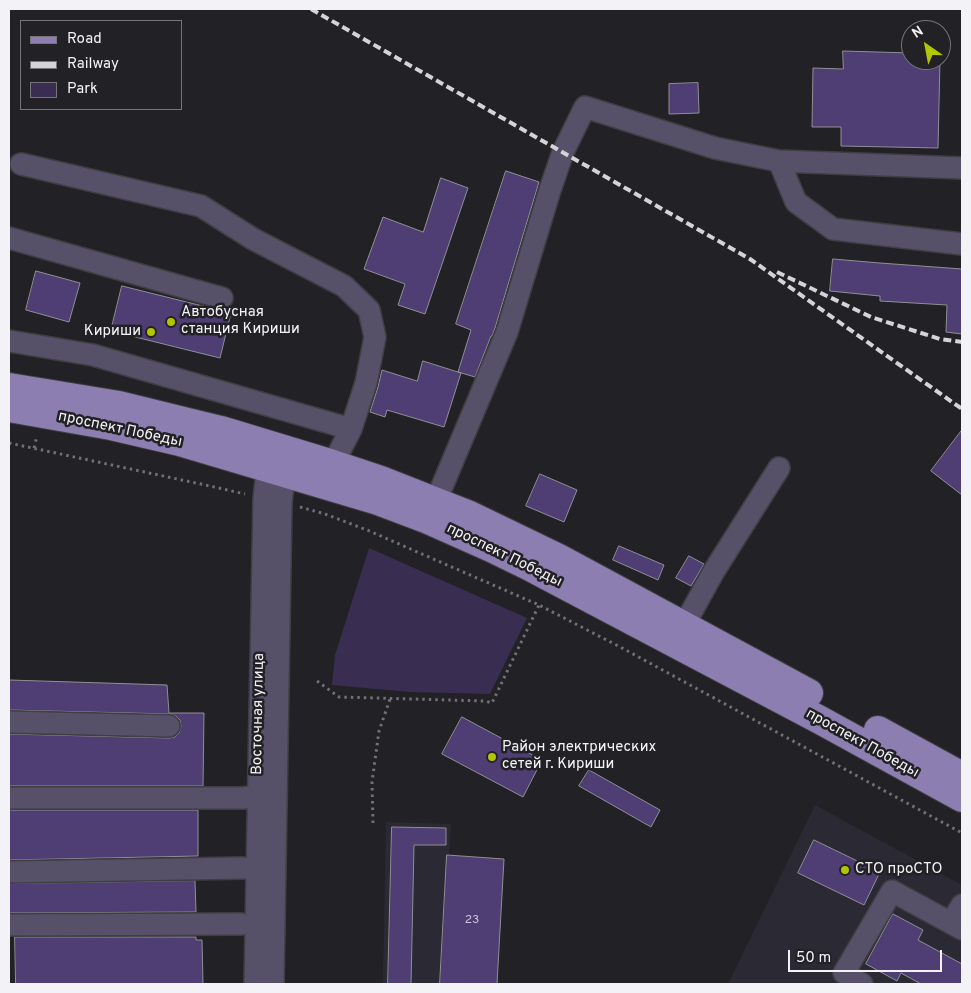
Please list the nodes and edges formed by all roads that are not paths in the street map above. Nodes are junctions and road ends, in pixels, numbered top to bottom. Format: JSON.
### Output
{"nodes":[{"id":1,"x":779,"y":161,"type":"junction"},
{"id":2,"x":21,"y":164,"type":"dead end"},
{"id":3,"x":962,"y":168,"type":"edge"},
{"id":4,"x":9,"y":238,"type":"edge"},
{"id":5,"x":962,"y":244,"type":"edge"},
{"id":6,"x":222,"y":298,"type":"dead end"},
{"id":7,"x":9,"y":341,"type":"edge"},
{"id":8,"x":9,"y":387,"type":"edge"},
{"id":9,"x":9,"y":408,"type":"edge"},
{"id":10,"x":351,"y":428,"type":"junction"},
{"id":11,"x":274,"y":454,"type":"junction"},
{"id":12,"x":333,"y":464,"type":"junction"},
{"id":13,"x":780,"y":468,"type":"dead end"},
{"id":14,"x":272,"y":501,"type":"junction"},
{"id":15,"x":432,"y":511,"type":"junction"},
{"id":16,"x":679,"y":634,"type":"junction"},
{"id":17,"x":9,"y":722,"type":"edge"},
{"id":18,"x":169,"y":726,"type":"dead end"},
{"id":19,"x":962,"y":776,"type":"edge"},
{"id":20,"x":258,"y":796,"type":"junction"},
{"id":21,"x":9,"y":798,"type":"edge"},
{"id":22,"x":962,"y":798,"type":"edge"},
{"id":23,"x":243,"y":868,"type":"dead end"},
{"id":24,"x":9,"y":872,"type":"edge"},
{"id":25,"x":959,"y":919,"type":"edge"},
{"id":26,"x":241,"y":924,"type":"dead end"},
{"id":27,"x":9,"y":925,"type":"edge"},
{"id":28,"x":255,"y":984,"type":"edge"},
{"id":29,"x":273,"y":984,"type":"edge"},
{"id":30,"x":862,"y":984,"type":"edge"}],
"edges":[{"from":1,"to":3,"type":"street"},
{"from":1,"to":5,"type":"street"},
{"from":1,"to":15,"type":"street"},
{"from":2,"to":10,"type":"street"},
{"from":4,"to":6,"type":"street"},
{"from":7,"to":10,"type":"street"},
{"from":8,"to":11,"type":"main road","name":"проспект Победы"},
{"from":9,"to":11,"type":"main road","name":"проспект Победы"},
{"from":10,"to":12,"type":"street"},
{"from":11,"to":12,"type":"main road","name":"проспект Победы"},
{"from":11,"to":14,"type":"street","name":"Восточная улица"},
{"from":11,"to":15,"type":"main road","name":"проспект Победы"},
{"from":12,"to":15,"type":"main road","name":"проспект Победы"},
{"from":13,"to":16,"type":"street"},
{"from":14,"to":20,"type":"street","name":"Восточная улица"},
{"from":14,"to":29,"type":"street","name":"Восточная улица"},
{"from":15,"to":16,"type":"main road","name":"проспект Победы"},
{"from":16,"to":19,"type":"main road","name":"проспект Победы"},
{"from":16,"to":22,"type":"main road","name":"проспект Победы"},
{"from":17,"to":18,"type":"street"},
{"from":20,"to":21,"type":"street"},
{"from":20,"to":28,"type":"street","name":"Восточная улица"},
{"from":23,"to":24,"type":"street"},
{"from":25,"to":30,"type":"street"},
{"from":26,"to":27,"type":"street"}]}
